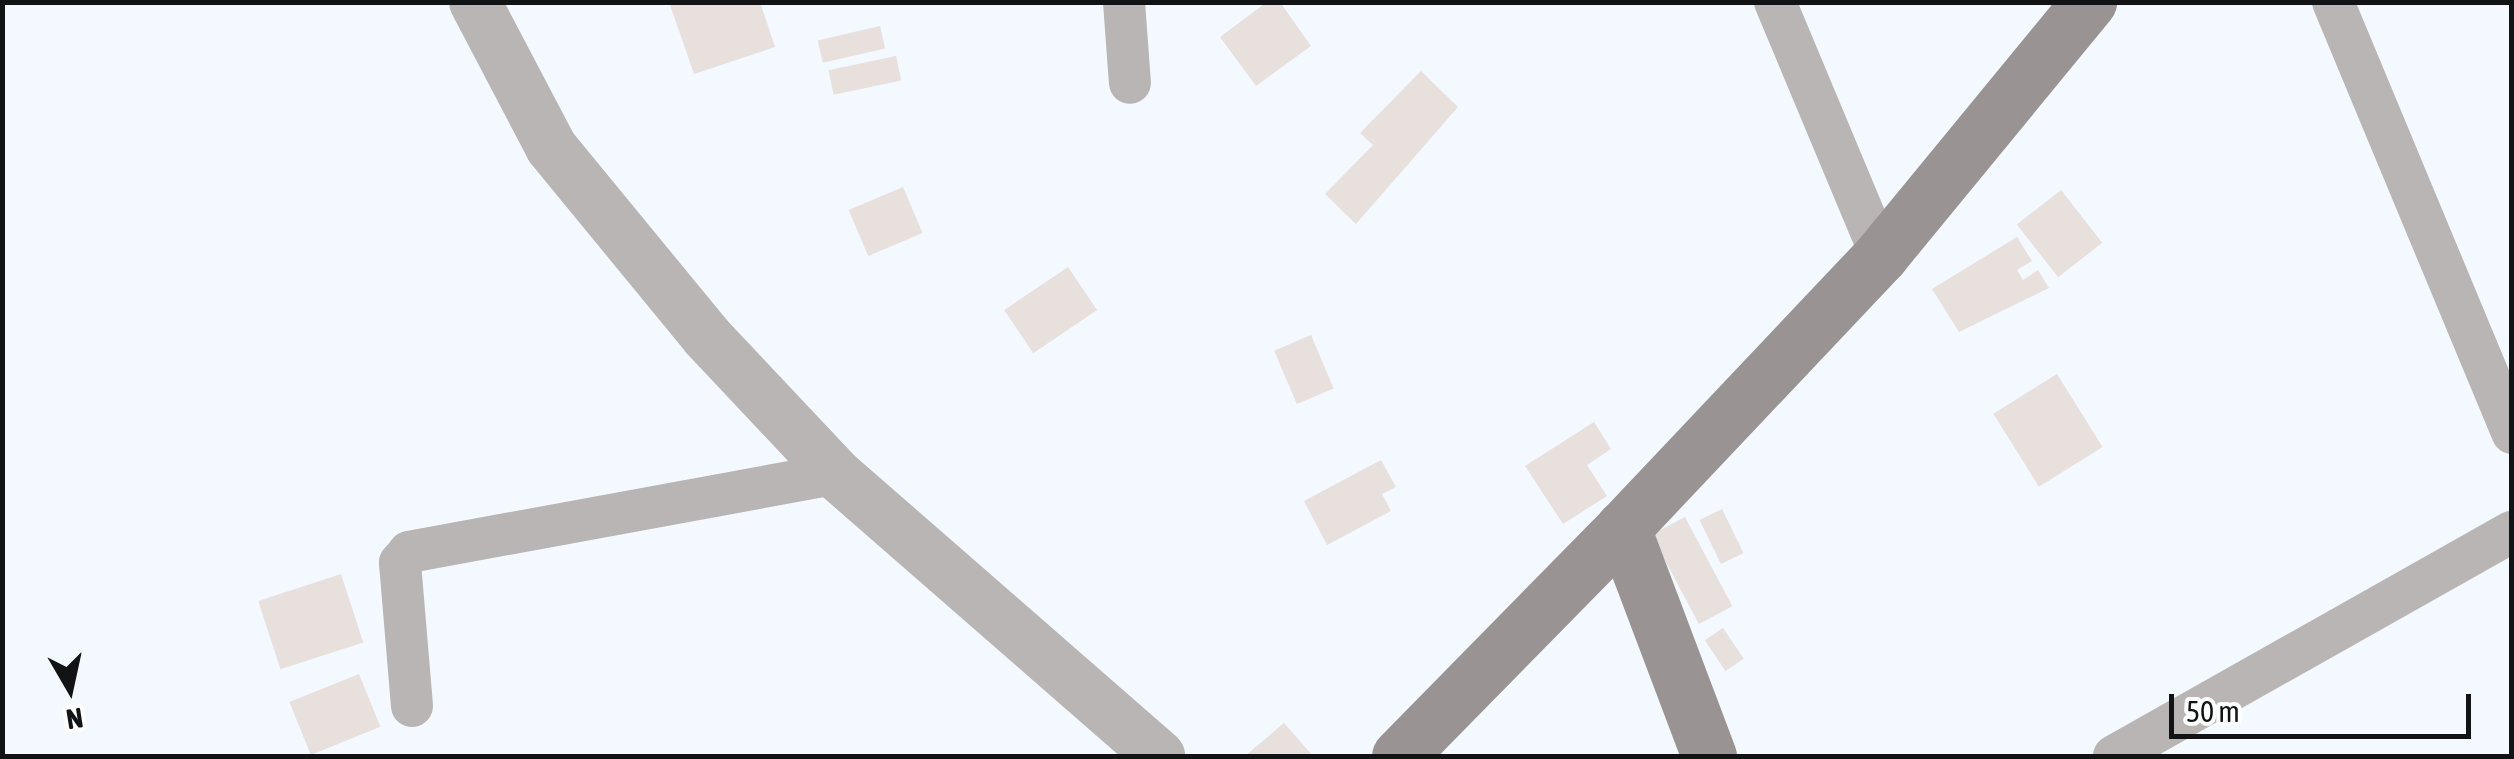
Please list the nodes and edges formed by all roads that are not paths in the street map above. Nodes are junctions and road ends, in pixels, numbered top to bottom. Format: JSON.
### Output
{"nodes":[{"id":1,"x":475,"y":2,"type":"edge"},
{"id":2,"x":1124,"y":2,"type":"edge"},
{"id":3,"x":1775,"y":2,"type":"edge"},
{"id":4,"x":2089,"y":2,"type":"edge"},
{"id":5,"x":2333,"y":2,"type":"edge"},
{"id":6,"x":1130,"y":83,"type":"dead end"},
{"id":7,"x":1880,"y":254,"type":"junction"},
{"id":8,"x":2512,"y":433,"type":"edge"},
{"id":9,"x":836,"y":474,"type":"junction"},
{"id":10,"x":1623,"y":528,"type":"junction"},
{"id":11,"x":2512,"y":532,"type":"edge"},
{"id":12,"x":412,"y":706,"type":"dead end"},
{"id":13,"x":1159,"y":756,"type":"edge"},
{"id":14,"x":1400,"y":756,"type":"edge"},
{"id":15,"x":1709,"y":756,"type":"edge"},
{"id":16,"x":2114,"y":756,"type":"edge"}],
"edges":[{"from":1,"to":9,"type":"street"},
{"from":2,"to":6,"type":"street"},
{"from":3,"to":7,"type":"street"},
{"from":4,"to":7,"type":"main road"},
{"from":5,"to":8,"type":"street"},
{"from":7,"to":10,"type":"main road"},
{"from":9,"to":12,"type":"street"},
{"from":9,"to":13,"type":"street"},
{"from":10,"to":14,"type":"main road"},
{"from":10,"to":15,"type":"main road"},
{"from":11,"to":16,"type":"street"}]}
